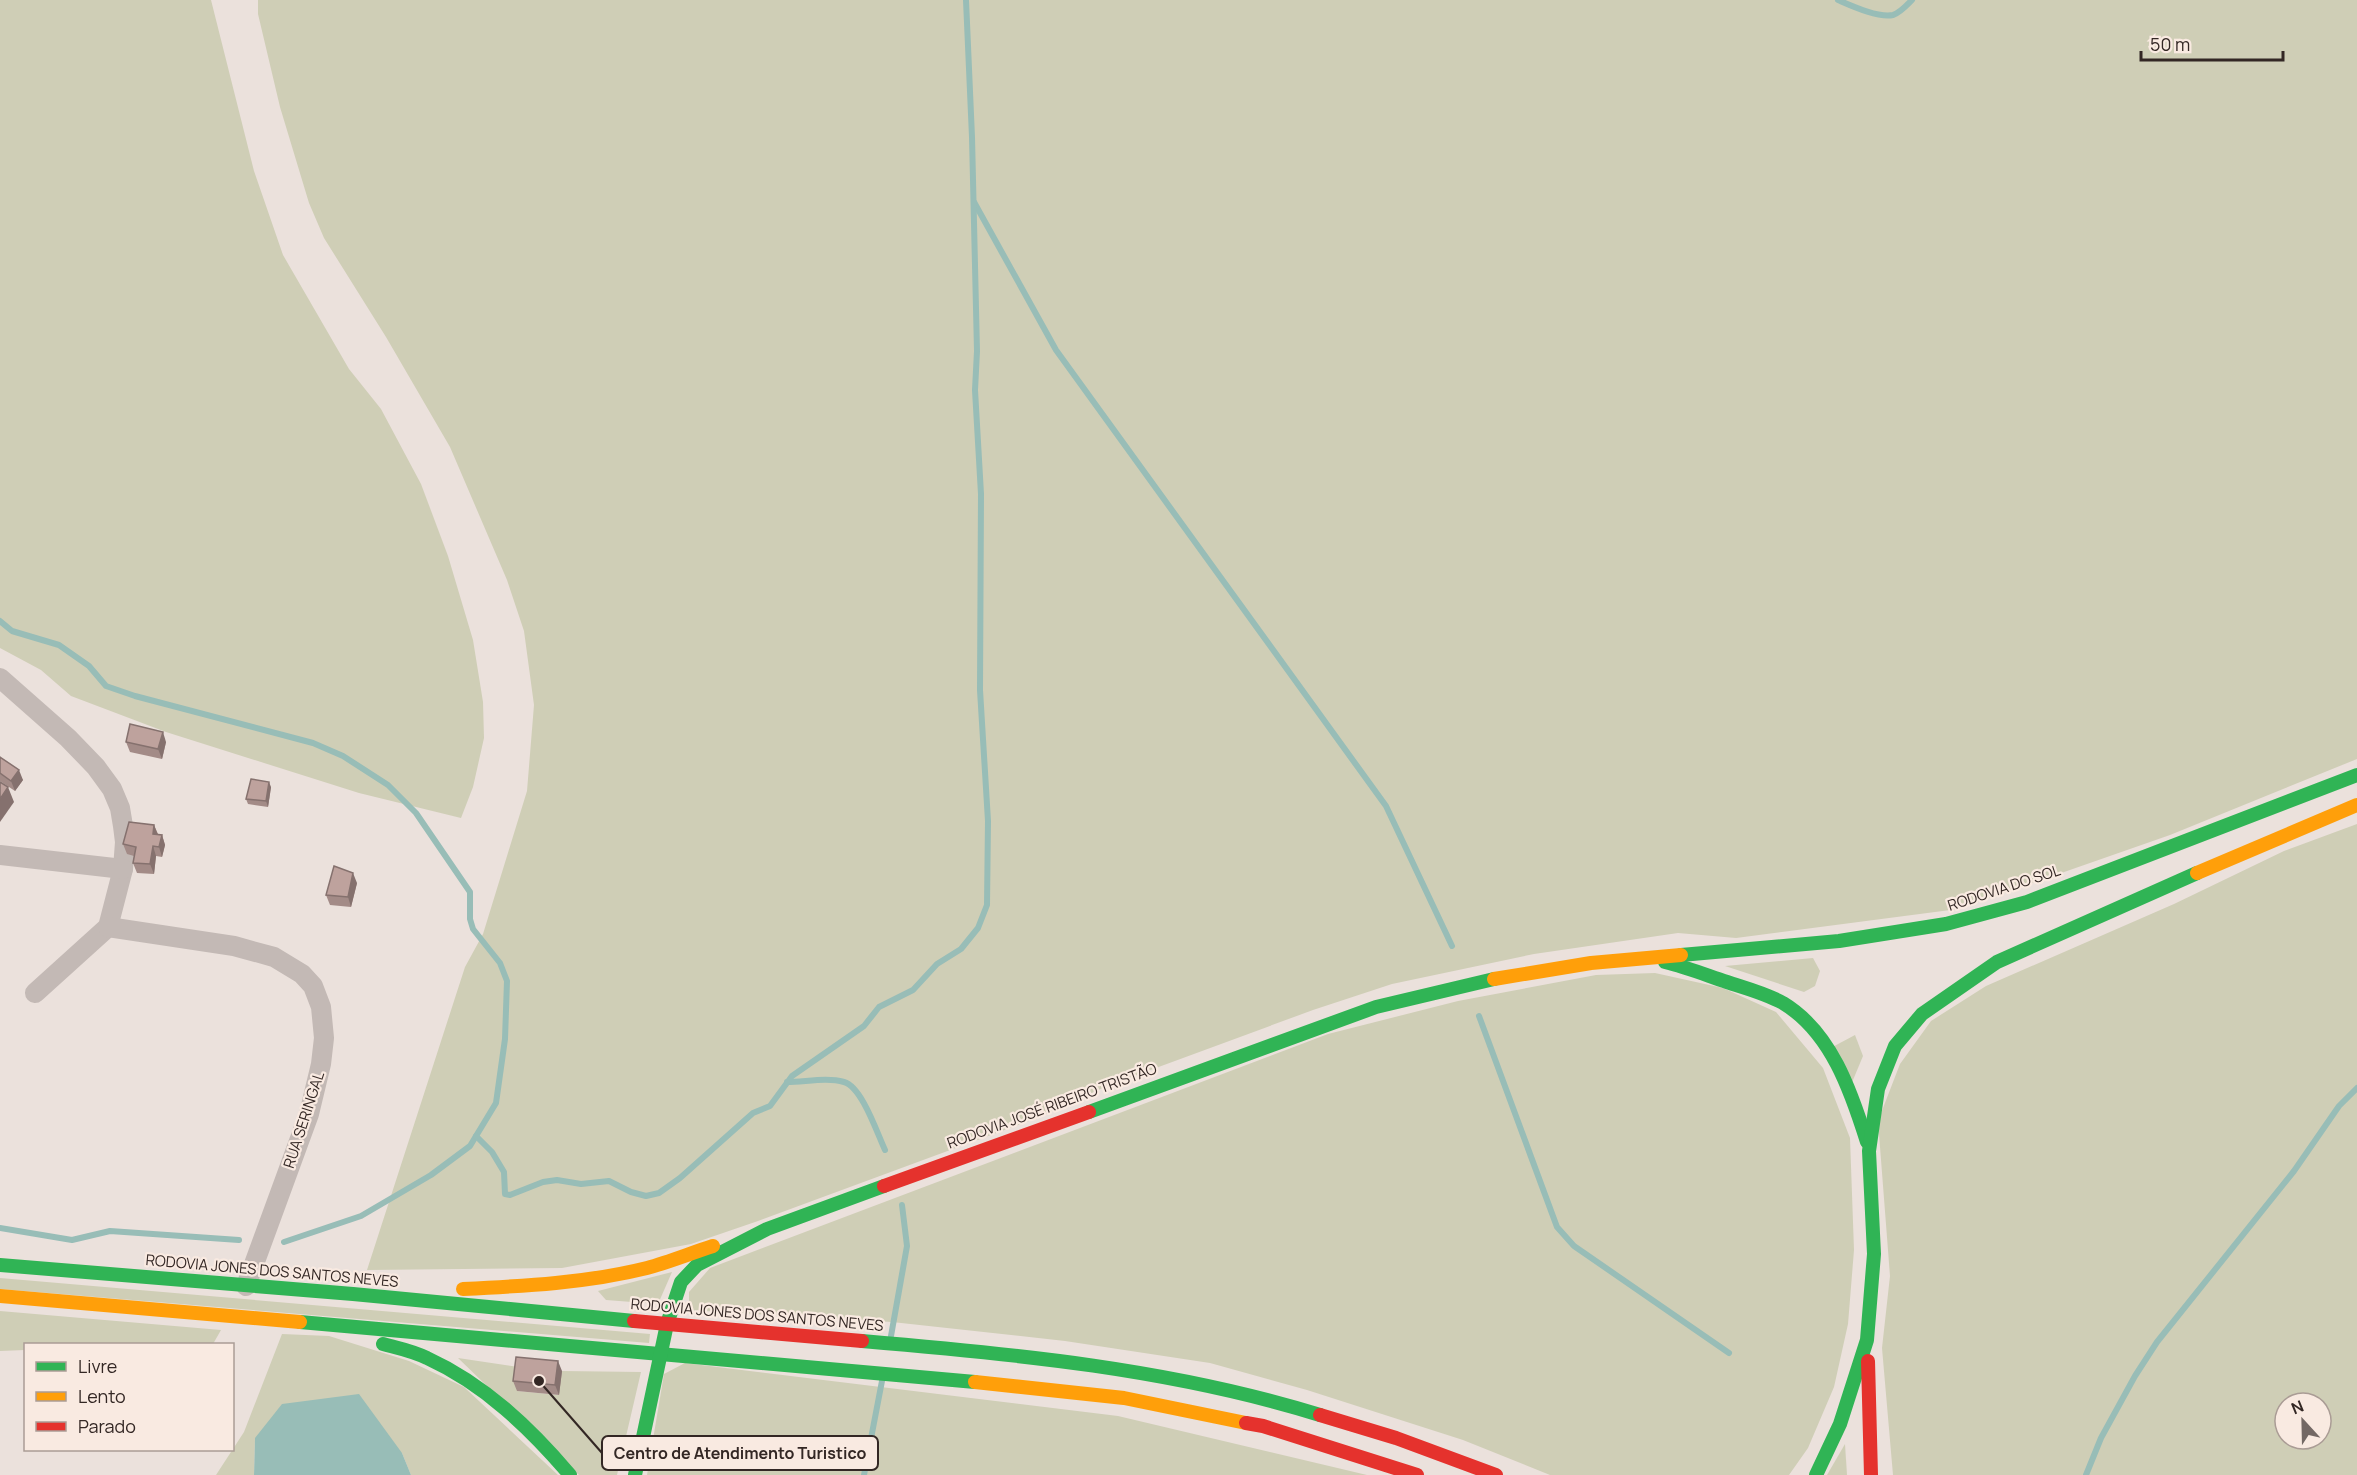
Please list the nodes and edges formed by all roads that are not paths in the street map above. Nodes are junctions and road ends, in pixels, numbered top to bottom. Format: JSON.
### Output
{"nodes":[{"id":1,"x":0,"y":678,"type":"edge"},
{"id":2,"x":2357,"y":775,"type":"edge"},
{"id":3,"x":2357,"y":805,"type":"edge"},
{"id":4,"x":0,"y":855,"type":"edge"},
{"id":5,"x":123,"y":869,"type":"junction"},
{"id":6,"x":108,"y":927,"type":"junction"},
{"id":7,"x":1643,"y":958,"type":"junction"},
{"id":8,"x":35,"y":993,"type":"dead end"},
{"id":9,"x":1869,"y":1150,"type":"junction"},
{"id":10,"x":767,"y":1229,"type":"junction"},
{"id":11,"x":0,"y":1265,"type":"edge"},
{"id":12,"x":246,"y":1286,"type":"junction"},
{"id":13,"x":353,"y":1293,"type":"junction"},
{"id":14,"x":0,"y":1296,"type":"edge"},
{"id":15,"x":667,"y":1324,"type":"junction"},
{"id":16,"x":335,"y":1327,"type":"junction"},
{"id":17,"x":1867,"y":1340,"type":"junction"},
{"id":18,"x":662,"y":1353,"type":"junction"},
{"id":19,"x":570,"y":1475,"type":"edge"},
{"id":20,"x":635,"y":1475,"type":"edge"},
{"id":21,"x":1417,"y":1475,"type":"edge"},
{"id":22,"x":1496,"y":1475,"type":"edge"},
{"id":23,"x":1816,"y":1475,"type":"edge"},
{"id":24,"x":1871,"y":1475,"type":"edge"}],
"edges":[{"from":1,"to":5,"type":"street"},
{"from":2,"to":7,"type":"main road","name":"RODOVIA DO SOL"},
{"from":3,"to":9,"type":"main road"},
{"from":4,"to":5,"type":"street"},
{"from":5,"to":6,"type":"street"},
{"from":6,"to":8,"type":"street"},
{"from":6,"to":12,"type":"street","name":"RUA SERINGAL"},
{"from":7,"to":9,"type":"main road"},
{"from":7,"to":10,"type":"main road","name":"RODOVIA JOSÉ RIBEIRO TRISTÃO"},
{"from":9,"to":17,"type":"main road"},
{"from":10,"to":13,"type":"main road"},
{"from":10,"to":15,"type":"main road","name":"RODOVIA JOSÉ RIBEIRO TRISTÃO"},
{"from":11,"to":12,"type":"main road","name":"RODOVIA JONES DOS SANTOS NEVES"},
{"from":12,"to":13,"type":"main road","name":"RODOVIA JONES DOS SANTOS NEVES"},
{"from":13,"to":15,"type":"main road","name":"RODOVIA JONES DOS SANTOS NEVES"},
{"from":14,"to":16,"type":"main road"},
{"from":15,"to":18,"type":"main road","name":"RODOVIA JOSÉ RIBEIRO TRISTÃO"},
{"from":15,"to":22,"type":"main road","name":"RODOVIA JONES DOS SANTOS NEVES"},
{"from":16,"to":18,"type":"main road"},
{"from":16,"to":19,"type":"main road"},
{"from":17,"to":23,"type":"main road"},
{"from":17,"to":24,"type":"main road"},
{"from":18,"to":20,"type":"main road","name":"RODOVIA JOSÉ RIBEIRO TRISTÃO"},
{"from":18,"to":21,"type":"main road"}]}
